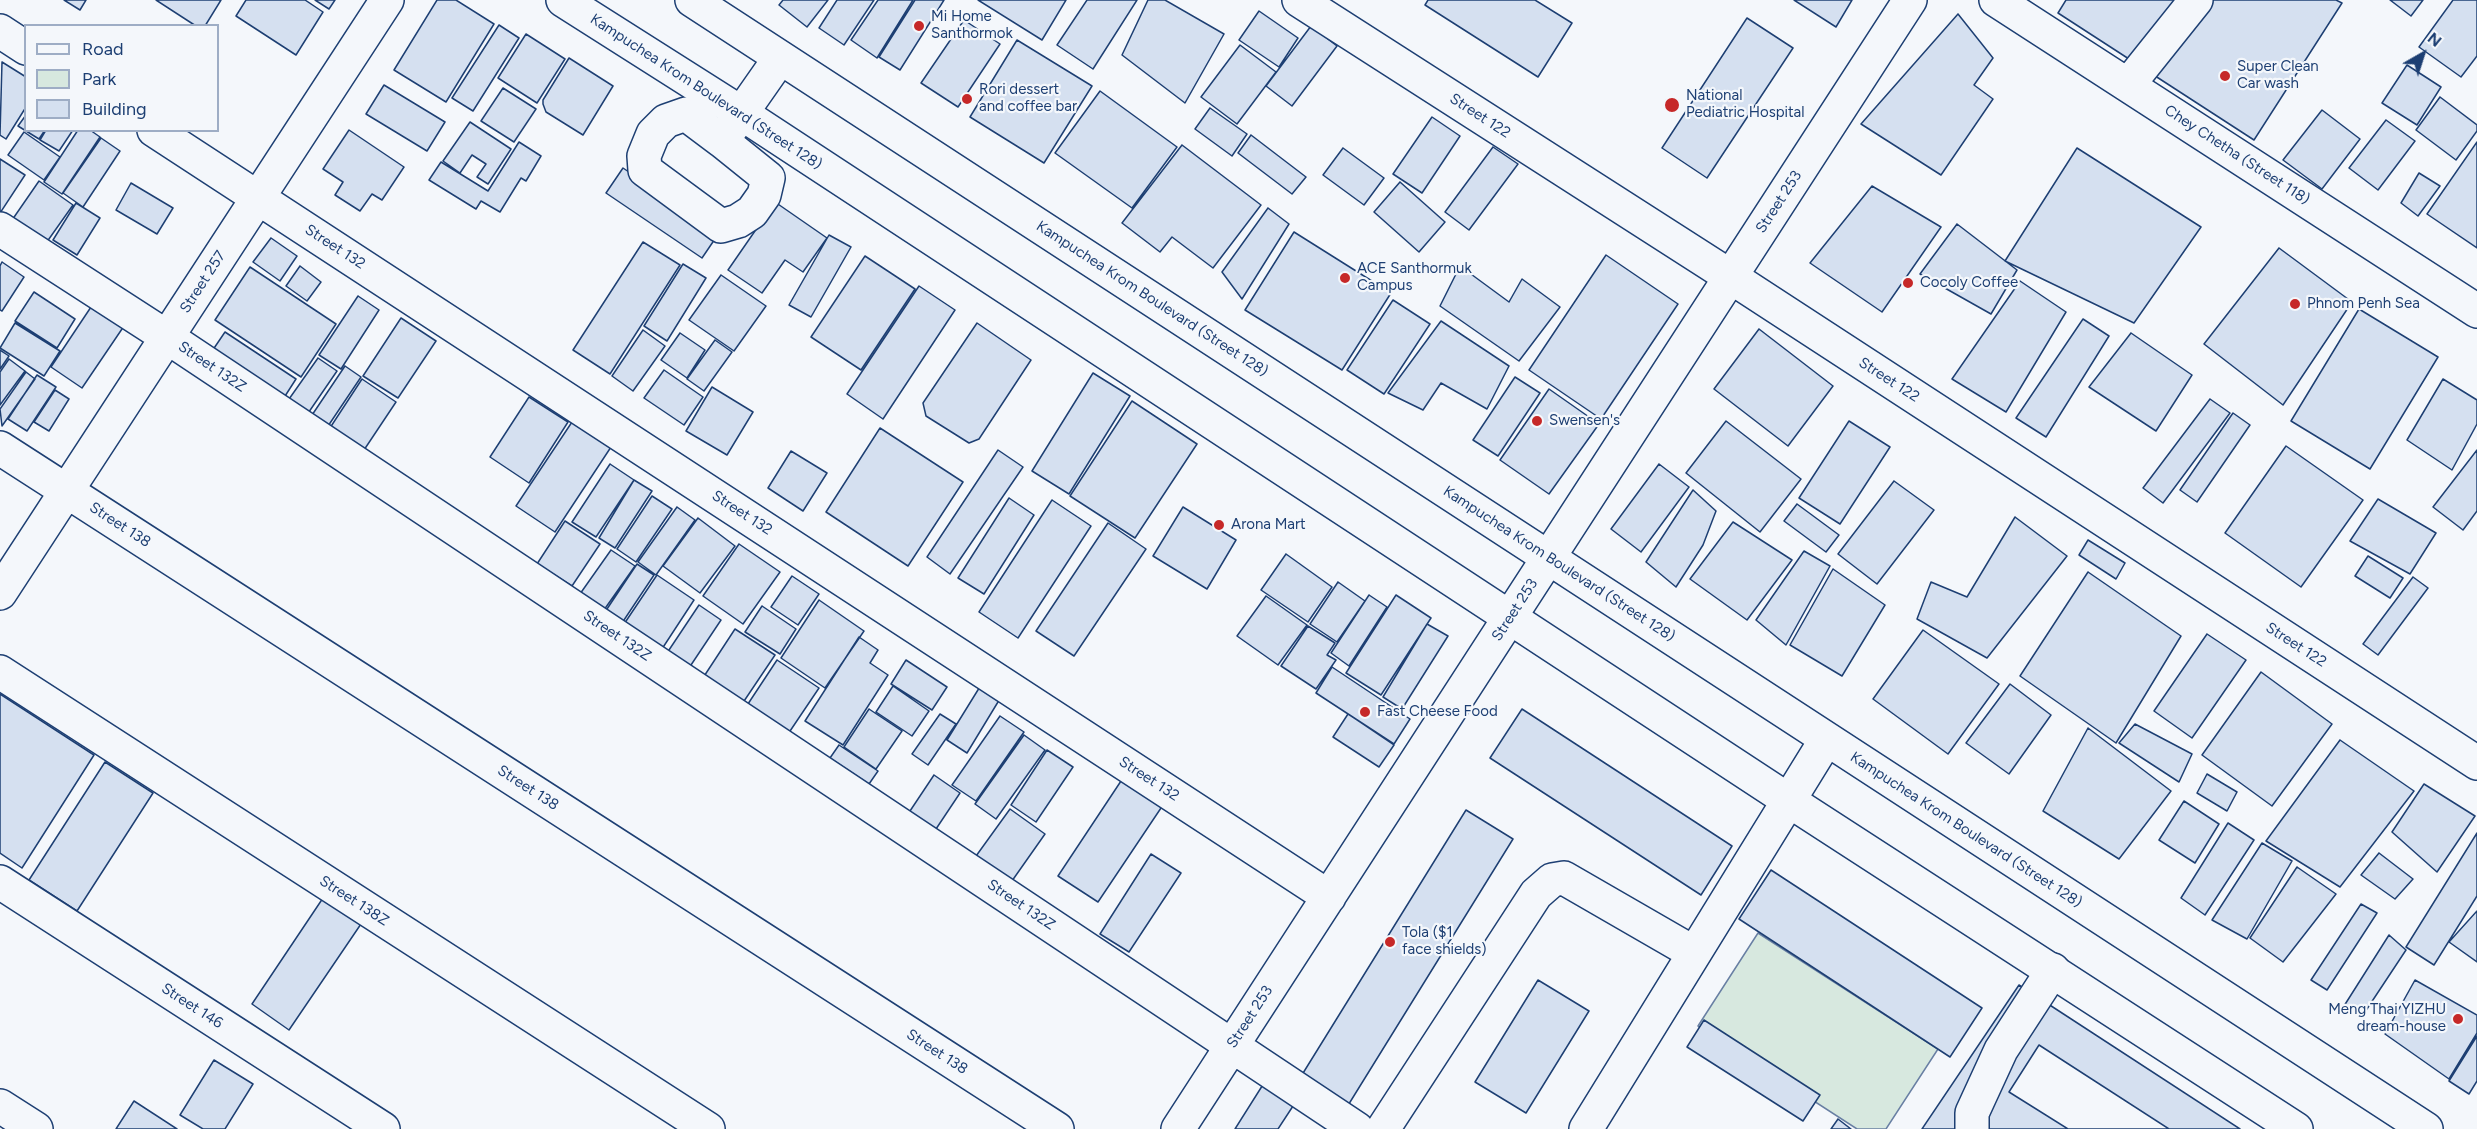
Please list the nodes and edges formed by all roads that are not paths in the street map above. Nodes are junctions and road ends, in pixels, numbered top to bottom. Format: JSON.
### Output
{"nodes":[{"id":1,"x":387,"y":0,"type":"edge"},
{"id":2,"x":563,"y":0,"type":"edge"},
{"id":3,"x":692,"y":0,"type":"edge"},
{"id":4,"x":1299,"y":0,"type":"edge"},
{"id":5,"x":1910,"y":0,"type":"edge"},
{"id":6,"x":1996,"y":0,"type":"edge"},
{"id":7,"x":2196,"y":0,"type":"edge"},
{"id":8,"x":0,"y":31,"type":"edge"},
{"id":9,"x":24,"y":47,"type":"edge"},
{"id":10,"x":780,"y":58,"type":"junction"},
{"id":11,"x":2128,"y":85,"type":"junction"},
{"id":12,"x":741,"y":113,"type":"junction"},
{"id":13,"x":157,"y":132,"type":"edge"},
{"id":14,"x":722,"y":141,"type":"dead end"},
{"id":15,"x":258,"y":197,"type":"junction"},
{"id":16,"x":0,"y":229,"type":"edge"},
{"id":17,"x":1731,"y":277,"type":"junction"},
{"id":18,"x":2477,"y":310,"type":"edge"},
{"id":19,"x":167,"y":337,"type":"junction"},
{"id":20,"x":0,"y":447,"type":"edge"},
{"id":21,"x":67,"y":491,"type":"junction"},
{"id":22,"x":1549,"y":557,"type":"junction"},
{"id":23,"x":0,"y":593,"type":"edge"},
{"id":24,"x":1509,"y":617,"type":"junction"},
{"id":25,"x":0,"y":672,"type":"edge"},
{"id":26,"x":1826,"y":740,"type":"junction"},
{"id":27,"x":2477,"y":763,"type":"edge"},
{"id":28,"x":1788,"y":800,"type":"junction"},
{"id":29,"x":0,"y":882,"type":"edge"},
{"id":30,"x":1329,"y":897,"type":"junction"},
{"id":31,"x":1695,"y":953,"type":"junction"},
{"id":32,"x":2053,"y":970,"type":"junction"},
{"id":33,"x":1232,"y":1045,"type":"junction"},
{"id":34,"x":0,"y":1106,"type":"edge"},
{"id":35,"x":36,"y":1129,"type":"edge"},
{"id":36,"x":383,"y":1129,"type":"edge"},
{"id":37,"x":708,"y":1129,"type":"edge"},
{"id":38,"x":1057,"y":1129,"type":"edge"},
{"id":39,"x":1178,"y":1129,"type":"edge"},
{"id":40,"x":1357,"y":1129,"type":"edge"},
{"id":41,"x":1383,"y":1129,"type":"edge"},
{"id":42,"x":1586,"y":1129,"type":"edge"},
{"id":43,"x":1972,"y":1129,"type":"edge"},
{"id":44,"x":2296,"y":1129,"type":"edge"},
{"id":45,"x":2426,"y":1129,"type":"edge"}],
"edges":[{"from":1,"to":15,"type":"street","name":"Street 257"},
{"from":2,"to":12,"type":"street","name":"Kampuchea Krom Boulevard (Street 128)"},
{"from":3,"to":10,"type":"street","name":"Kampuchea Krom Boulevard (Street 128)"},
{"from":4,"to":17,"type":"street","name":"Street 122"},
{"from":5,"to":17,"type":"street","name":"Street 253"},
{"from":6,"to":11,"type":"street","name":"Chey Chetha (Street 118)"},
{"from":7,"to":11,"type":"street"},
{"from":8,"to":9,"type":"street"},
{"from":10,"to":12,"type":"street"},
{"from":10,"to":22,"type":"street","name":"Kampuchea Krom Boulevard (Street 128)"},
{"from":11,"to":18,"type":"street","name":"Chey Chetha (Street 118)"},
{"from":12,"to":14,"type":"street"},
{"from":12,"to":24,"type":"street","name":"Kampuchea Krom Boulevard (Street 128)"},
{"from":13,"to":15,"type":"street","name":"Street 132"},
{"from":15,"to":19,"type":"street","name":"Street 257"},
{"from":15,"to":30,"type":"street","name":"Street 132"},
{"from":16,"to":19,"type":"street","name":"Street 132Z"},
{"from":17,"to":22,"type":"street","name":"Street 253"},
{"from":17,"to":27,"type":"street","name":"Street 122"},
{"from":19,"to":21,"type":"street","name":"Street 257"},
{"from":19,"to":33,"type":"street","name":"Street 132Z"},
{"from":20,"to":21,"type":"street","name":"Street 138"},
{"from":21,"to":23,"type":"street","name":"Street 257"},
{"from":21,"to":38,"type":"street","name":"Street 138"},
{"from":22,"to":24,"type":"street","name":"Street 253"},
{"from":22,"to":26,"type":"street","name":"Kampuchea Krom Boulevard (Street 128)"},
{"from":24,"to":28,"type":"street","name":"Kampuchea Krom Boulevard (Street 128)"},
{"from":24,"to":30,"type":"street","name":"Street 253"},
{"from":25,"to":37,"type":"street","name":"Street 138Z"},
{"from":26,"to":28,"type":"street"},
{"from":26,"to":45,"type":"street","name":"Kampuchea Krom Boulevard (Street 128)"},
{"from":28,"to":31,"type":"street"},
{"from":28,"to":32,"type":"street","name":"Kampuchea Krom Boulevard (Street 128)"},
{"from":29,"to":36,"type":"street","name":"Street 146"},
{"from":30,"to":33,"type":"street","name":"Street 253"},
{"from":31,"to":41,"type":"street"},
{"from":31,"to":42,"type":"street"},
{"from":32,"to":43,"type":"street"},
{"from":32,"to":44,"type":"street","name":"Kampuchea Krom Boulevard (Street 128)"},
{"from":33,"to":39,"type":"street","name":"Street 253"},
{"from":33,"to":40,"type":"street","name":"Street 132Z"},
{"from":34,"to":35,"type":"street"}]}
